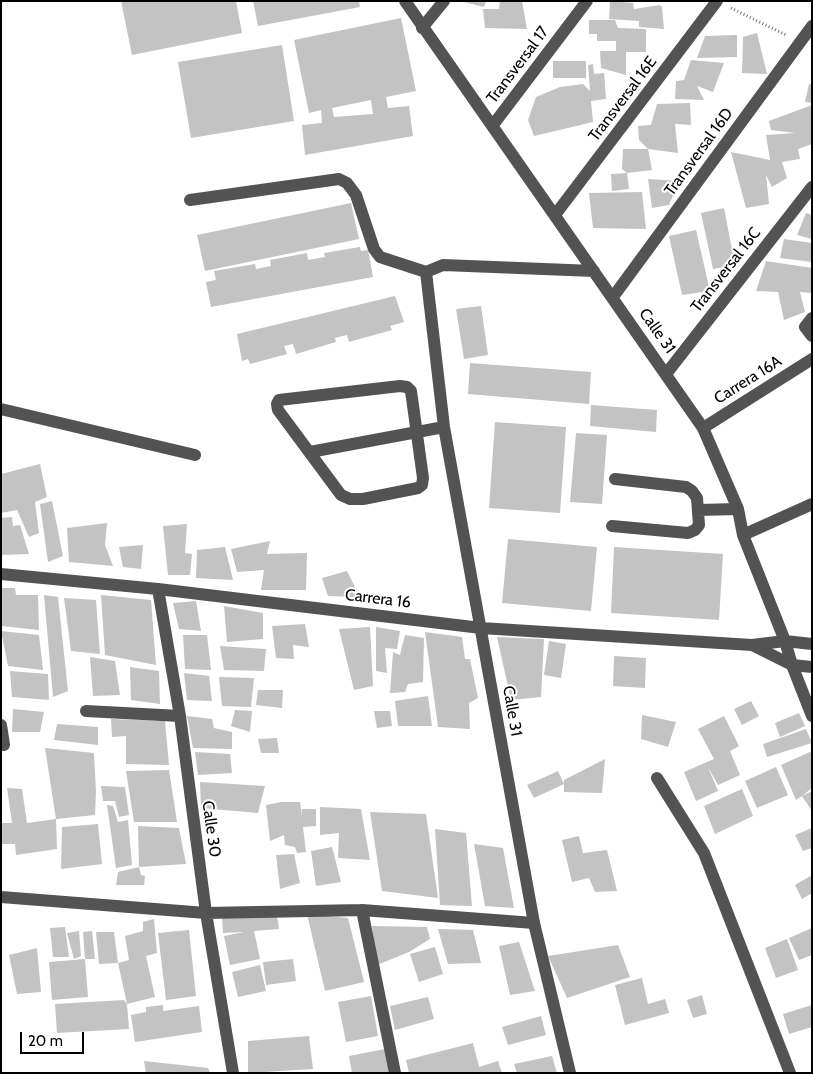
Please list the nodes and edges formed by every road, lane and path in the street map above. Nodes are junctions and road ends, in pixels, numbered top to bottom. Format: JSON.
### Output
{"nodes":[{"id":1,"x":406,"y":1,"type":"edge"},
{"id":2,"x":444,"y":1,"type":"edge"},
{"id":3,"x":587,"y":1,"type":"edge"},
{"id":4,"x":717,"y":1,"type":"edge"},
{"id":5,"x":812,"y":26,"type":"edge"},
{"id":6,"x":422,"y":28,"type":"junction"},
{"id":7,"x":800,"y":42,"type":"junction"},
{"id":8,"x":492,"y":125,"type":"junction"},
{"id":9,"x":812,"y":187,"type":"edge"},
{"id":10,"x":190,"y":200,"type":"dead end"},
{"id":11,"x":555,"y":216,"type":"junction"},
{"id":12,"x":430,"y":269,"type":"junction"},
{"id":13,"x":594,"y":271,"type":"junction"},
{"id":14,"x":613,"y":297,"type":"junction"},
{"id":15,"x":812,"y":318,"type":"edge"},
{"id":16,"x":812,"y":336,"type":"edge"},
{"id":17,"x":812,"y":359,"type":"edge"},
{"id":18,"x":666,"y":374,"type":"junction"},
{"id":19,"x":1,"y":409,"type":"edge"},
{"id":20,"x":444,"y":427,"type":"junction"},
{"id":21,"x":702,"y":428,"type":"junction"},
{"id":22,"x":417,"y":432,"type":"junction"},
{"id":23,"x":310,"y":452,"type":"junction"},
{"id":24,"x":195,"y":455,"type":"dead end"},
{"id":25,"x":615,"y":479,"type":"dead end"},
{"id":26,"x":812,"y":504,"type":"edge"},
{"id":27,"x":738,"y":509,"type":"junction"},
{"id":28,"x":698,"y":510,"type":"junction"},
{"id":29,"x":612,"y":526,"type":"dead end"},
{"id":30,"x":744,"y":535,"type":"junction"},
{"id":31,"x":1,"y":574,"type":"edge"},
{"id":32,"x":158,"y":589,"type":"junction"},
{"id":33,"x":481,"y":628,"type":"junction"},
{"id":34,"x":786,"y":641,"type":"junction"},
{"id":35,"x":812,"y":644,"type":"edge"},
{"id":36,"x":752,"y":645,"type":"junction"},
{"id":37,"x":792,"y":665,"type":"junction"},
{"id":38,"x":812,"y":667,"type":"edge"},
{"id":39,"x":86,"y":711,"type":"dead end"},
{"id":40,"x":180,"y":716,"type":"junction"},
{"id":41,"x":812,"y":716,"type":"edge"},
{"id":42,"x":1,"y":724,"type":"edge"},
{"id":43,"x":4,"y":745,"type":"dead end"},
{"id":44,"x":657,"y":778,"type":"dead end"},
{"id":45,"x":1,"y":897,"type":"edge"},
{"id":46,"x":362,"y":910,"type":"junction"},
{"id":47,"x":206,"y":913,"type":"junction"},
{"id":48,"x":534,"y":923,"type":"junction"},
{"id":49,"x":233,"y":1073,"type":"edge"},
{"id":50,"x":395,"y":1073,"type":"edge"},
{"id":51,"x":570,"y":1073,"type":"edge"},
{"id":52,"x":790,"y":1073,"type":"edge"}],
"edges":[{"from":1,"to":6,"type":"street","name":"Calle 31"},
{"from":2,"to":6,"type":"street"},
{"from":3,"to":8,"type":"street","name":"Transversal 17"},
{"from":4,"to":7,"type":"path"},
{"from":4,"to":11,"type":"street","name":"Transversal 16E"},
{"from":5,"to":7,"type":"street","name":"Transversal 16D"},
{"from":6,"to":8,"type":"street","name":"Calle 31"},
{"from":7,"to":14,"type":"street","name":"Transversal 16D"},
{"from":8,"to":11,"type":"street","name":"Calle 31"},
{"from":9,"to":18,"type":"street","name":"Transversal 16C"},
{"from":10,"to":12,"type":"street"},
{"from":11,"to":13,"type":"street","name":"Calle 31"},
{"from":12,"to":13,"type":"street"},
{"from":12,"to":20,"type":"street","name":"Calle 31"},
{"from":13,"to":14,"type":"street","name":"Calle 31"},
{"from":14,"to":18,"type":"street","name":"Calle 31"},
{"from":15,"to":16,"type":"street"},
{"from":17,"to":21,"type":"street","name":"Carrera 16A"},
{"from":18,"to":21,"type":"street","name":"Calle 31"},
{"from":19,"to":24,"type":"street"},
{"from":20,"to":22,"type":"street"},
{"from":20,"to":33,"type":"street","name":"Calle 31"},
{"from":21,"to":27,"type":"street","name":"Calle 31"},
{"from":22,"to":23,"type":"street"},
{"from":22,"to":23,"type":"street"},
{"from":22,"to":23,"type":"street"},
{"from":25,"to":28,"type":"street"},
{"from":26,"to":30,"type":"street"},
{"from":27,"to":28,"type":"street"},
{"from":27,"to":30,"type":"street","name":"Calle 31"},
{"from":28,"to":29,"type":"street"},
{"from":30,"to":34,"type":"street","name":"Calle 31"},
{"from":31,"to":32,"type":"street","name":"Carrera 16"},
{"from":32,"to":33,"type":"street","name":"Carrera 16"},
{"from":32,"to":40,"type":"street","name":"Calle 30"},
{"from":33,"to":36,"type":"street","name":"Carrera 16"},
{"from":33,"to":48,"type":"street","name":"Calle 31"},
{"from":34,"to":35,"type":"street","name":"Carrera 16"},
{"from":34,"to":36,"type":"street","name":"Carrera 16"},
{"from":34,"to":37,"type":"street","name":"Calle 31"},
{"from":36,"to":37,"type":"street","name":"Carrera 16"},
{"from":37,"to":38,"type":"street"},
{"from":37,"to":41,"type":"street","name":"Calle 31"},
{"from":39,"to":40,"type":"street"},
{"from":40,"to":47,"type":"street","name":"Calle 30"},
{"from":42,"to":43,"type":"street"},
{"from":44,"to":52,"type":"street"},
{"from":45,"to":47,"type":"street"},
{"from":46,"to":47,"type":"street"},
{"from":46,"to":48,"type":"street"},
{"from":46,"to":50,"type":"street"},
{"from":47,"to":49,"type":"street","name":"Calle 30"},
{"from":48,"to":51,"type":"street","name":"Calle 31"}]}
